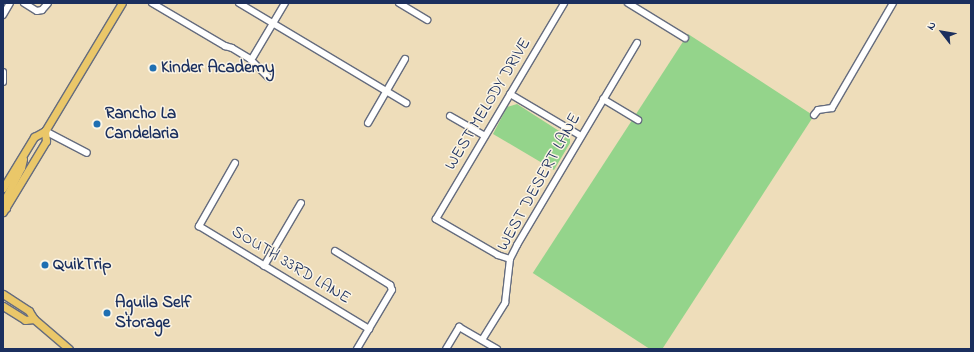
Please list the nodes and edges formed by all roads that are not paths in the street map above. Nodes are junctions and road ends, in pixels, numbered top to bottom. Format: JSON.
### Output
{"nodes":[{"id":1,"x":10,"y":3,"type":"edge"},
{"id":2,"x":24,"y":3,"type":"edge"},
{"id":3,"x":48,"y":3,"type":"edge"},
{"id":4,"x":122,"y":3,"type":"edge"},
{"id":5,"x":152,"y":3,"type":"edge"},
{"id":6,"x":240,"y":3,"type":"edge"},
{"id":7,"x":285,"y":3,"type":"edge"},
{"id":8,"x":399,"y":3,"type":"edge"},
{"id":9,"x":564,"y":3,"type":"edge"},
{"id":10,"x":628,"y":3,"type":"edge"},
{"id":11,"x":893,"y":3,"type":"edge"},
{"id":12,"x":3,"y":16,"type":"edge"},
{"id":13,"x":426,"y":20,"type":"dead end"},
{"id":14,"x":273,"y":23,"type":"junction"},
{"id":15,"x":685,"y":38,"type":"dead end"},
{"id":16,"x":637,"y":43,"type":"dead end"},
{"id":17,"x":253,"y":57,"type":"dead end"},
{"id":18,"x":405,"y":59,"type":"dead end"},
{"id":19,"x":3,"y":72,"type":"edge"},
{"id":20,"x":269,"y":78,"type":"dead end"},
{"id":21,"x":3,"y":82,"type":"edge"},
{"id":22,"x":386,"y":92,"type":"junction"},
{"id":23,"x":510,"y":94,"type":"junction"},
{"id":24,"x":603,"y":99,"type":"junction"},
{"id":25,"x":406,"y":104,"type":"dead end"},
{"id":26,"x":814,"y":115,"type":"dead end"},
{"id":27,"x":450,"y":116,"type":"dead end"},
{"id":28,"x":638,"y":120,"type":"dead end"},
{"id":29,"x":368,"y":123,"type":"dead end"},
{"id":30,"x":45,"y":131,"type":"junction"},
{"id":31,"x":485,"y":136,"type":"junction"},
{"id":32,"x":581,"y":136,"type":"junction"},
{"id":33,"x":24,"y":153,"type":"junction"},
{"id":34,"x":87,"y":153,"type":"dead end"},
{"id":35,"x":235,"y":163,"type":"dead end"},
{"id":36,"x":3,"y":188,"type":"edge"},
{"id":37,"x":301,"y":203,"type":"dead end"},
{"id":38,"x":4,"y":210,"type":"edge"},
{"id":39,"x":335,"y":251,"type":"dead end"},
{"id":40,"x":510,"y":259,"type":"junction"},
{"id":41,"x":264,"y":266,"type":"junction"},
{"id":42,"x":3,"y":294,"type":"edge"},
{"id":43,"x":3,"y":306,"type":"edge"},
{"id":44,"x":34,"y":319,"type":"junction"},
{"id":45,"x":369,"y":329,"type":"junction"},
{"id":46,"x":482,"y":340,"type":"junction"},
{"id":47,"x":69,"y":349,"type":"edge"},
{"id":48,"x":358,"y":349,"type":"edge"},
{"id":49,"x":446,"y":349,"type":"edge"},
{"id":50,"x":497,"y":349,"type":"edge"}],
"edges":[{"from":1,"to":12,"type":"street"},
{"from":2,"to":3,"type":"street"},
{"from":4,"to":30,"type":"main road"},
{"from":5,"to":20,"type":"street"},
{"from":6,"to":14,"type":"street"},
{"from":7,"to":14,"type":"street"},
{"from":8,"to":13,"type":"street"},
{"from":9,"to":23,"type":"street","name":"WEST MELODY DRIVE"},
{"from":10,"to":15,"type":"street"},
{"from":11,"to":26,"type":"street"},
{"from":14,"to":17,"type":"street"},
{"from":14,"to":22,"type":"street"},
{"from":16,"to":24,"type":"street","name":"WEST DESERT LANE"},
{"from":18,"to":22,"type":"street"},
{"from":19,"to":21,"type":"street"},
{"from":22,"to":25,"type":"street"},
{"from":22,"to":29,"type":"street"},
{"from":23,"to":31,"type":"street","name":"WEST MELODY DRIVE"},
{"from":23,"to":32,"type":"street"},
{"from":24,"to":28,"type":"street"},
{"from":24,"to":32,"type":"street","name":"WEST DESERT LANE"},
{"from":27,"to":31,"type":"street"},
{"from":30,"to":33,"type":"main road"},
{"from":30,"to":34,"type":"street"},
{"from":30,"to":38,"type":"main road"},
{"from":31,"to":40,"type":"street","name":"WEST MELODY DRIVE"},
{"from":32,"to":40,"type":"street","name":"WEST DESERT LANE"},
{"from":33,"to":36,"type":"main road"},
{"from":33,"to":38,"type":"main road"},
{"from":35,"to":41,"type":"street","name":"SOUTH 33RD LANE"},
{"from":37,"to":41,"type":"street"},
{"from":39,"to":45,"type":"street"},
{"from":40,"to":46,"type":"street","name":"WEST DESERT LANE"},
{"from":41,"to":45,"type":"street","name":"SOUTH 33RD LANE"},
{"from":42,"to":44,"type":"main road"},
{"from":43,"to":44,"type":"main road"},
{"from":44,"to":47,"type":"main road"},
{"from":45,"to":48,"type":"street"},
{"from":46,"to":49,"type":"street"},
{"from":46,"to":50,"type":"street"}]}
